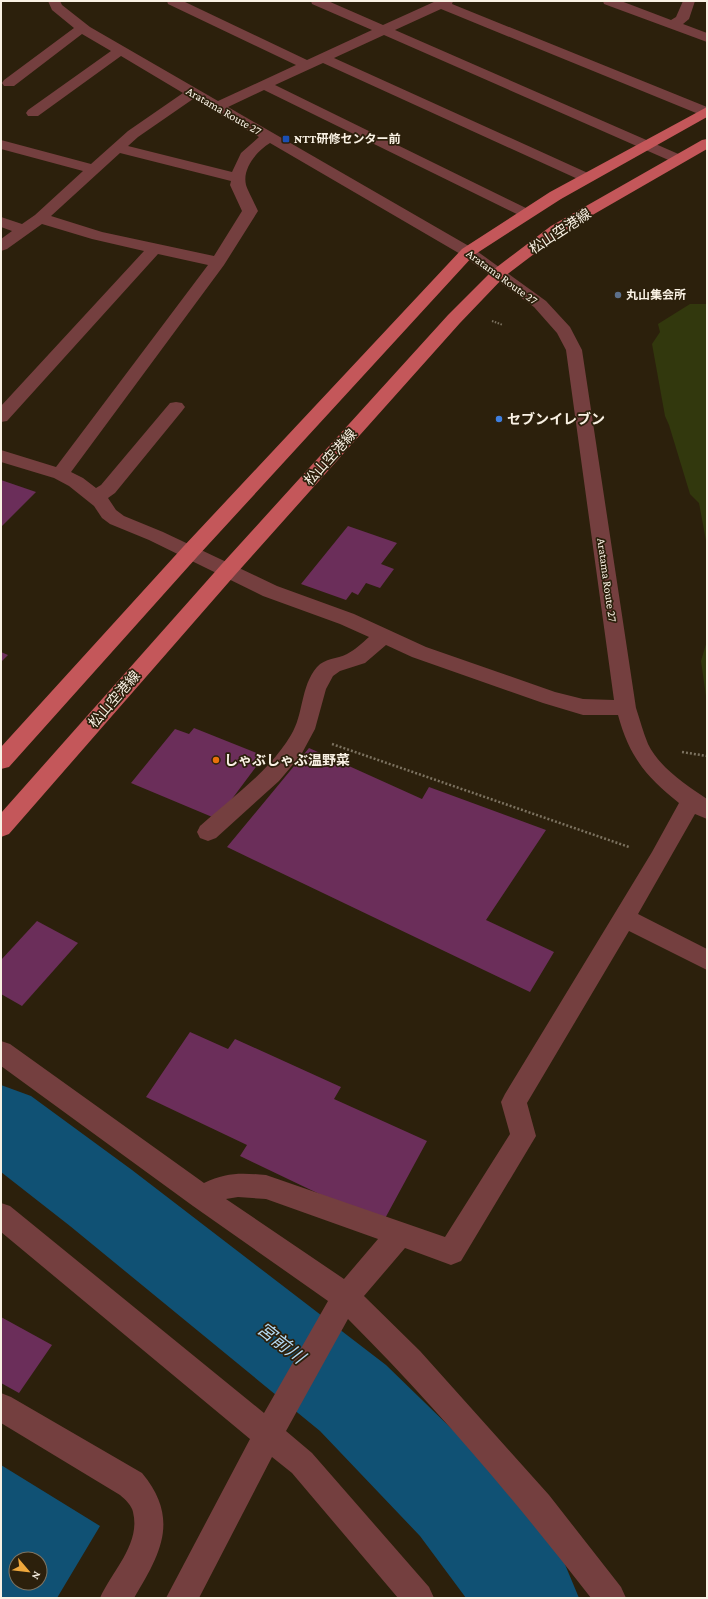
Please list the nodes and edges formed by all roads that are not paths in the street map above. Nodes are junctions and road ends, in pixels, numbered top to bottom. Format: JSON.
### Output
{"nodes":[{"id":1,"x":54,"y":1,"type":"edge"},
{"id":2,"x":173,"y":1,"type":"edge"},
{"id":3,"x":317,"y":1,"type":"edge"},
{"id":4,"x":609,"y":1,"type":"edge"},
{"id":5,"x":690,"y":1,"type":"edge"},
{"id":6,"x":444,"y":2,"type":"edge"},
{"id":7,"x":672,"y":25,"type":"junction"},
{"id":8,"x":82,"y":28,"type":"junction"},
{"id":9,"x":383,"y":30,"type":"junction"},
{"id":10,"x":707,"y":38,"type":"edge"},
{"id":11,"x":121,"y":50,"type":"junction"},
{"id":12,"x":323,"y":58,"type":"junction"},
{"id":13,"x":306,"y":65,"type":"junction"},
{"id":14,"x":9,"y":83,"type":"dead end"},
{"id":15,"x":264,"y":85,"type":"junction"},
{"id":16,"x":192,"y":92,"type":"junction"},
{"id":17,"x":218,"y":106,"type":"junction"},
{"id":18,"x":706,"y":111,"type":"edge"},
{"id":19,"x":33,"y":113,"type":"dead end"},
{"id":20,"x":270,"y":137,"type":"junction"},
{"id":21,"x":707,"y":143,"type":"edge"},
{"id":22,"x":1,"y":144,"type":"edge"},
{"id":23,"x":644,"y":144,"type":"junction"},
{"id":24,"x":117,"y":148,"type":"junction"},
{"id":25,"x":678,"y":159,"type":"junction"},
{"id":26,"x":92,"y":169,"type":"junction"},
{"id":27,"x":585,"y":177,"type":"junction"},
{"id":28,"x":238,"y":178,"type":"junction"},
{"id":29,"x":526,"y":213,"type":"junction"},
{"id":30,"x":40,"y":218,"type":"junction"},
{"id":31,"x":1,"y":222,"type":"edge"},
{"id":32,"x":24,"y":230,"type":"junction"},
{"id":33,"x":1,"y":246,"type":"edge"},
{"id":34,"x":155,"y":248,"type":"junction"},
{"id":35,"x":468,"y":252,"type":"junction"},
{"id":36,"x":218,"y":262,"type":"junction"},
{"id":37,"x":499,"y":273,"type":"junction"},
{"id":38,"x":176,"y":407,"type":"dead end"},
{"id":39,"x":1,"y":417,"type":"edge"},
{"id":40,"x":1,"y":456,"type":"edge"},
{"id":41,"x":60,"y":474,"type":"junction"},
{"id":42,"x":96,"y":497,"type":"junction"},
{"id":43,"x":190,"y":552,"type":"junction"},
{"id":44,"x":228,"y":570,"type":"junction"},
{"id":45,"x":384,"y":635,"type":"junction"},
{"id":46,"x":626,"y":708,"type":"junction"},
{"id":47,"x":1,"y":761,"type":"edge"},
{"id":48,"x":699,"y":806,"type":"edge"},
{"id":49,"x":1,"y":828,"type":"edge"},
{"id":50,"x":208,"y":832,"type":"dead end"},
{"id":51,"x":624,"y":918,"type":"junction"},
{"id":52,"x":707,"y":960,"type":"edge"},
{"id":53,"x":1,"y":1052,"type":"edge"},
{"id":54,"x":202,"y":1198,"type":"junction"},
{"id":55,"x":1,"y":1215,"type":"edge"},
{"id":56,"x":400,"y":1234,"type":"junction"},
{"id":57,"x":340,"y":1306,"type":"junction"},
{"id":58,"x":1,"y":1407,"type":"edge"},
{"id":59,"x":269,"y":1435,"type":"junction"},
{"id":60,"x":116,"y":1598,"type":"edge"},
{"id":61,"x":182,"y":1598,"type":"edge"},
{"id":62,"x":418,"y":1598,"type":"edge"},
{"id":63,"x":610,"y":1598,"type":"edge"}],
"edges":[{"from":1,"to":8,"type":"street","name":"Aratama Route 27"},
{"from":2,"to":13,"type":"street"},
{"from":3,"to":9,"type":"street"},
{"from":4,"to":7,"type":"street"},
{"from":5,"to":7,"type":"street"},
{"from":6,"to":9,"type":"street"},
{"from":6,"to":18,"type":"street"},
{"from":7,"to":10,"type":"street"},
{"from":8,"to":11,"type":"street","name":"Aratama Route 27"},
{"from":8,"to":14,"type":"street"},
{"from":9,"to":12,"type":"street"},
{"from":9,"to":23,"type":"street"},
{"from":11,"to":16,"type":"street","name":"Aratama Route 27"},
{"from":11,"to":19,"type":"street"},
{"from":12,"to":13,"type":"street"},
{"from":12,"to":27,"type":"street"},
{"from":13,"to":15,"type":"street"},
{"from":15,"to":17,"type":"street"},
{"from":15,"to":29,"type":"street"},
{"from":16,"to":17,"type":"street","name":"Aratama Route 27"},
{"from":16,"to":24,"type":"street"},
{"from":17,"to":20,"type":"street","name":"Aratama Route 27"},
{"from":18,"to":23,"type":"main road"},
{"from":20,"to":28,"type":"street"},
{"from":20,"to":35,"type":"street","name":"Aratama Route 27"},
{"from":21,"to":25,"type":"main road","name":"松山空港線"},
{"from":22,"to":26,"type":"street"},
{"from":23,"to":25,"type":"street"},
{"from":23,"to":27,"type":"main road"},
{"from":24,"to":26,"type":"street"},
{"from":24,"to":28,"type":"street"},
{"from":25,"to":37,"type":"main road","name":"松山空港線"},
{"from":26,"to":30,"type":"street"},
{"from":27,"to":29,"type":"main road"},
{"from":28,"to":36,"type":"street"},
{"from":29,"to":35,"type":"main road"},
{"from":30,"to":32,"type":"street"},
{"from":30,"to":34,"type":"street"},
{"from":31,"to":32,"type":"street"},
{"from":32,"to":33,"type":"street"},
{"from":34,"to":36,"type":"street"},
{"from":34,"to":39,"type":"street"},
{"from":35,"to":37,"type":"street","name":"Aratama Route 27"},
{"from":35,"to":43,"type":"main road"},
{"from":36,"to":41,"type":"street"},
{"from":37,"to":44,"type":"main road","name":"松山空港線"},
{"from":37,"to":46,"type":"street","name":"Aratama Route 27"},
{"from":38,"to":42,"type":"street"},
{"from":40,"to":41,"type":"street"},
{"from":41,"to":42,"type":"street"},
{"from":42,"to":43,"type":"street"},
{"from":43,"to":44,"type":"street"},
{"from":43,"to":47,"type":"main road"},
{"from":44,"to":45,"type":"street"},
{"from":44,"to":49,"type":"main road","name":"松山空港線"},
{"from":45,"to":46,"type":"street"},
{"from":45,"to":50,"type":"street"},
{"from":46,"to":48,"type":"street","name":"Aratama Route 27"},
{"from":48,"to":51,"type":"street"},
{"from":51,"to":52,"type":"street"},
{"from":51,"to":56,"type":"street"},
{"from":53,"to":54,"type":"street"},
{"from":54,"to":56,"type":"street"},
{"from":54,"to":57,"type":"street"},
{"from":55,"to":59,"type":"street"},
{"from":56,"to":57,"type":"street"},
{"from":57,"to":59,"type":"street"},
{"from":57,"to":63,"type":"street"},
{"from":58,"to":60,"type":"street"},
{"from":59,"to":61,"type":"street"},
{"from":59,"to":62,"type":"street"}]}
